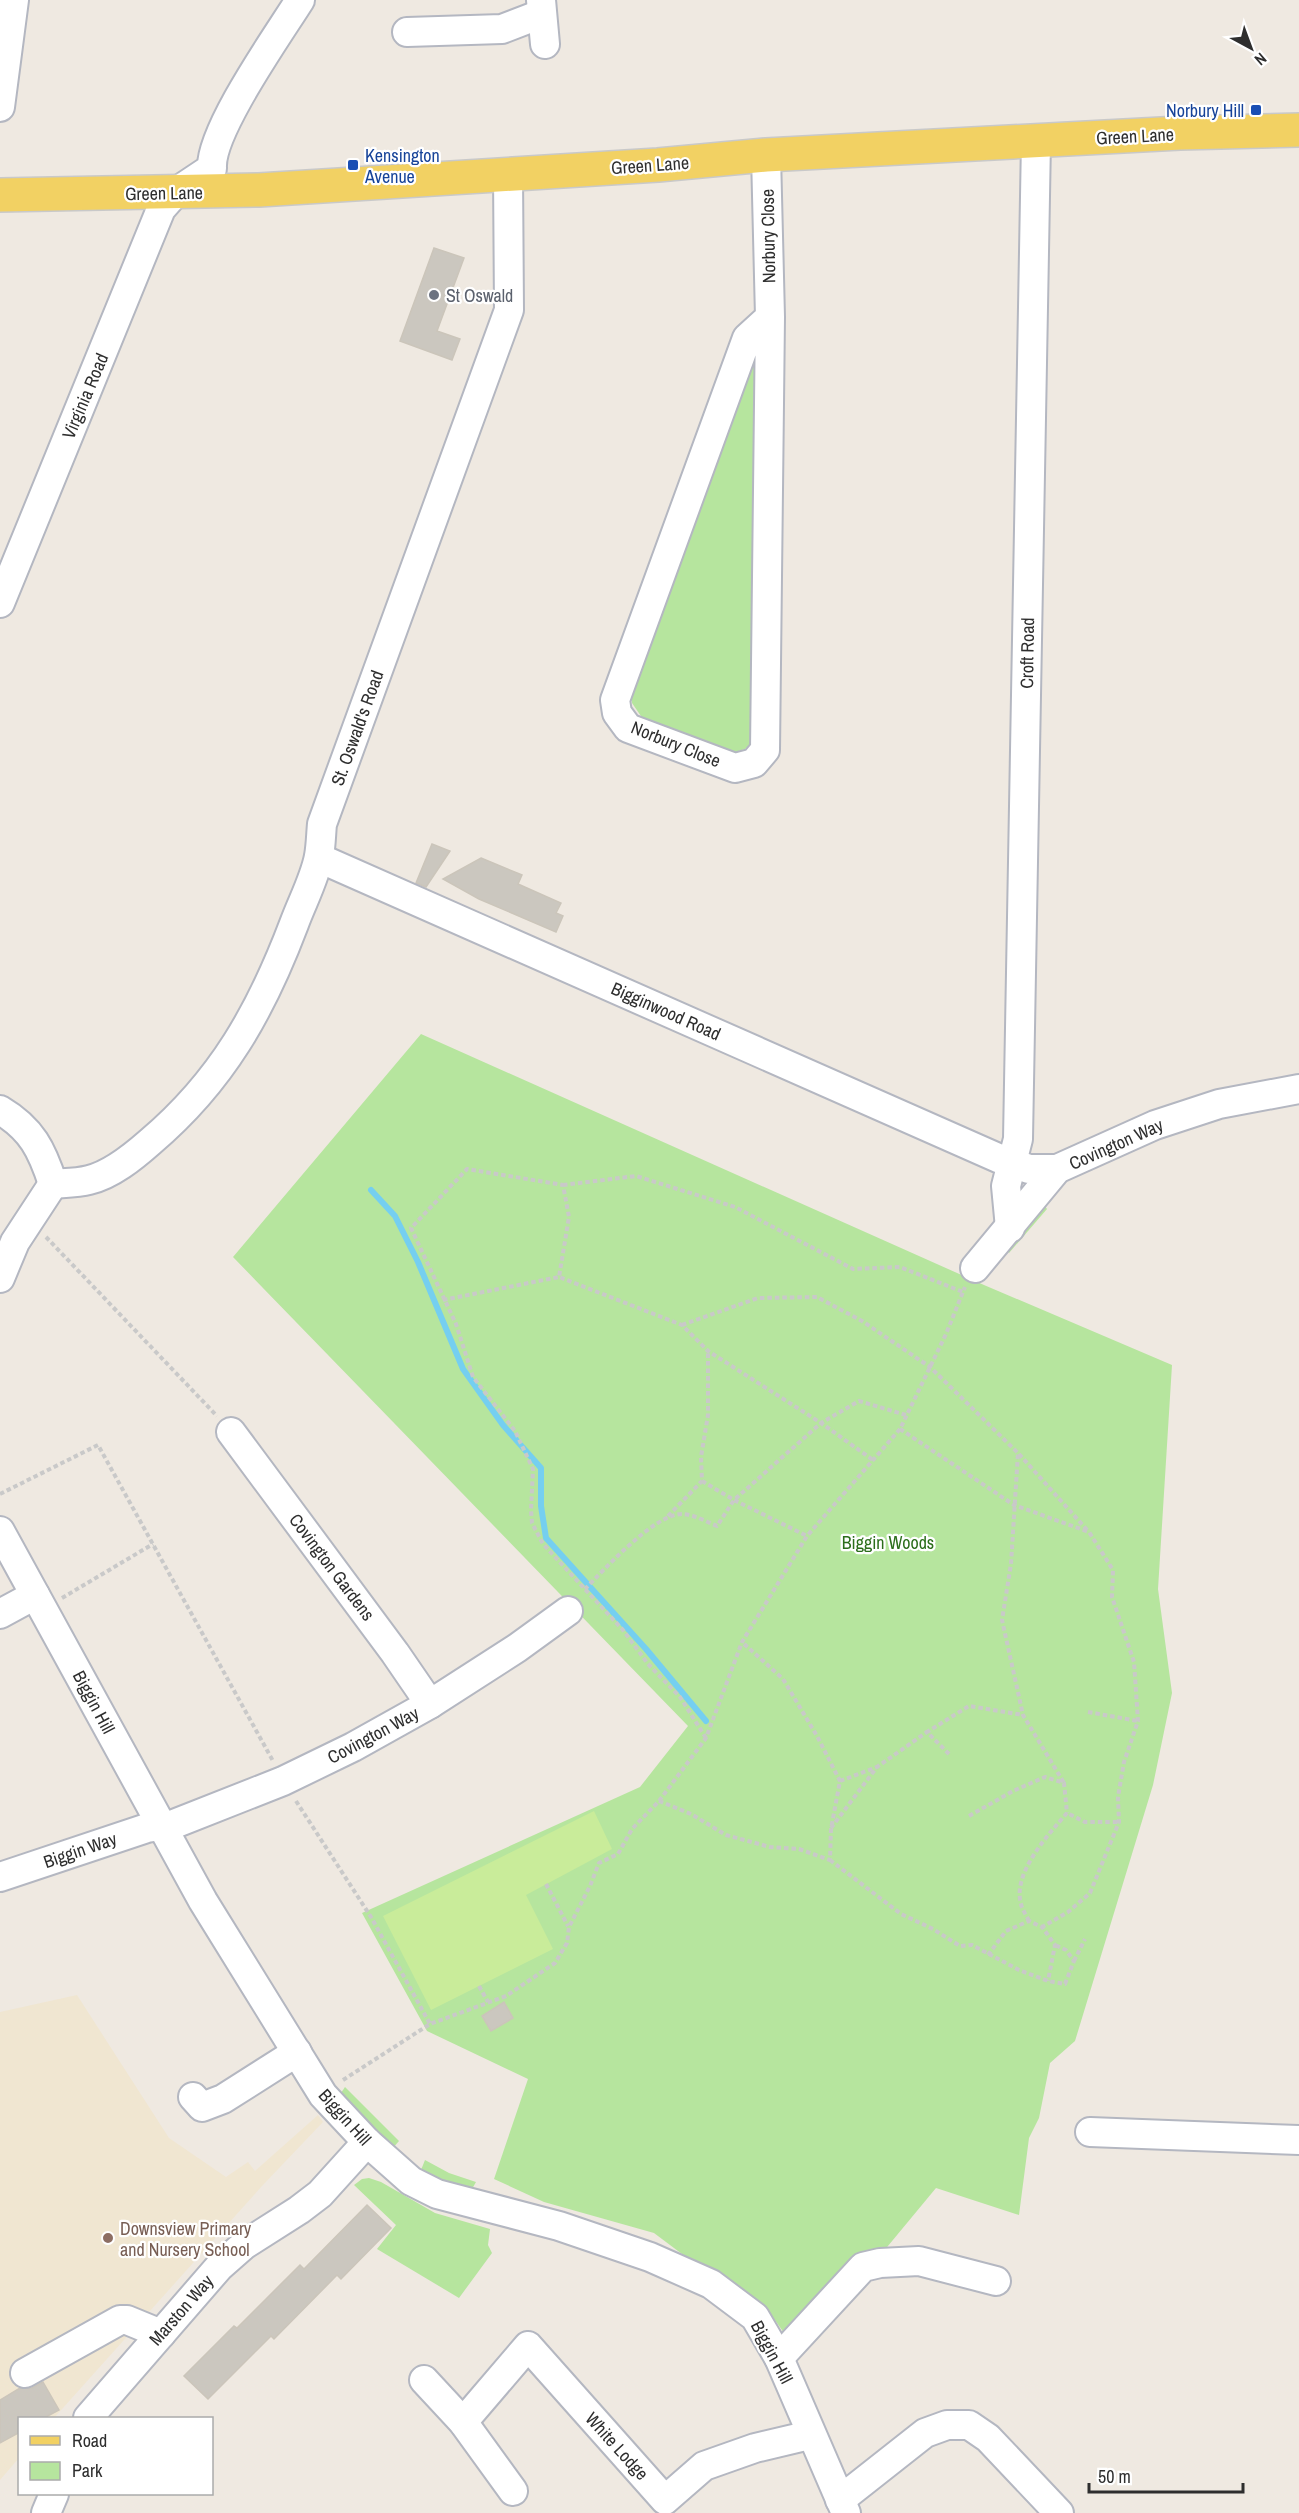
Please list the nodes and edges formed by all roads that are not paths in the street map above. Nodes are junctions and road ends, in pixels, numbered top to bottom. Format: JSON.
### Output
{"nodes":[{"id":1,"x":14,"y":0,"type":"edge"},
{"id":2,"x":300,"y":0,"type":"edge"},
{"id":3,"x":541,"y":7,"type":"edge"},
{"id":4,"x":407,"y":33,"type":"dead end"},
{"id":5,"x":545,"y":44,"type":"dead end"},
{"id":6,"x":0,"y":107,"type":"edge"},
{"id":7,"x":1299,"y":130,"type":"edge"},
{"id":8,"x":1036,"y":141,"type":"junction"},
{"id":9,"x":766,"y":155,"type":"junction"},
{"id":10,"x":508,"y":174,"type":"junction"},
{"id":11,"x":176,"y":192,"type":"junction"},
{"id":12,"x":0,"y":195,"type":"edge"},
{"id":13,"x":770,"y":317,"type":"junction"},
{"id":14,"x":0,"y":603,"type":"edge"},
{"id":15,"x":319,"y":858,"type":"junction"},
{"id":16,"x":1299,"y":1089,"type":"edge"},
{"id":17,"x":0,"y":1110,"type":"edge"},
{"id":18,"x":1012,"y":1164,"type":"junction"},
{"id":19,"x":1057,"y":1169,"type":"junction"},
{"id":20,"x":53,"y":1184,"type":"junction"},
{"id":21,"x":1010,"y":1228,"type":"junction"},
{"id":22,"x":0,"y":1278,"type":"edge"},
{"id":23,"x":968,"y":1282,"type":"road end"},
{"id":24,"x":231,"y":1432,"type":"road end"},
{"id":25,"x":0,"y":1531,"type":"edge"},
{"id":26,"x":576,"y":1600,"type":"road end"},
{"id":27,"x":39,"y":1602,"type":"junction"},
{"id":28,"x":0,"y":1614,"type":"edge"},
{"id":29,"x":430,"y":1704,"type":"junction"},
{"id":30,"x":160,"y":1825,"type":"junction"},
{"id":31,"x":0,"y":1876,"type":"edge"},
{"id":32,"x":297,"y":2052,"type":"junction"},
{"id":33,"x":193,"y":2097,"type":"dead end"},
{"id":34,"x":1090,"y":2132,"type":"dead end"},
{"id":35,"x":1299,"y":2140,"type":"edge"},
{"id":36,"x":367,"y":2142,"type":"junction"},
{"id":37,"x":996,"y":2281,"type":"dead end"},
{"id":38,"x":160,"y":2334,"type":"junction"},
{"id":39,"x":779,"y":2358,"type":"junction"},
{"id":40,"x":25,"y":2373,"type":"dead end"},
{"id":41,"x":424,"y":2380,"type":"dead end"},
{"id":42,"x":89,"y":2417,"type":"edge"},
{"id":43,"x":463,"y":2422,"type":"junction"},
{"id":44,"x":810,"y":2434,"type":"junction"},
{"id":45,"x":513,"y":2491,"type":"dead end"},
{"id":46,"x":53,"y":2495,"type":"edge"},
{"id":47,"x":658,"y":2506,"type":"edge"},
{"id":48,"x":843,"y":2506,"type":"edge"},
{"id":49,"x":46,"y":2513,"type":"edge"},
{"id":50,"x":1059,"y":2513,"type":"edge"}],
"edges":[{"from":1,"to":6,"type":"street"},
{"from":2,"to":11,"type":"street"},
{"from":3,"to":4,"type":"street"},
{"from":3,"to":5,"type":"street"},
{"from":7,"to":8,"type":"main road","name":"Green Lane"},
{"from":8,"to":9,"type":"main road","name":"Green Lane"},
{"from":8,"to":18,"type":"street","name":"Croft Road"},
{"from":9,"to":10,"type":"main road","name":"Green Lane"},
{"from":9,"to":13,"type":"street","name":"Norbury Close"},
{"from":10,"to":11,"type":"main road","name":"Green Lane"},
{"from":10,"to":15,"type":"street","name":"St. Oswald's Road"},
{"from":11,"to":12,"type":"main road","name":"Green Lane"},
{"from":11,"to":14,"type":"street","name":"Virginia Road"},
{"from":13,"to":13,"type":"street","name":"Norbury Close"},
{"from":15,"to":18,"type":"street","name":"Bigginwood Road"},
{"from":15,"to":20,"type":"street","name":"St. Oswald's Road"},
{"from":16,"to":19,"type":"street","name":"Covington Way"},
{"from":17,"to":20,"type":"street"},
{"from":18,"to":19,"type":"street","name":"Bigginwood Road"},
{"from":18,"to":21,"type":"street","name":"Croft Road"},
{"from":19,"to":21,"type":"street","name":"Covington Way"},
{"from":20,"to":22,"type":"street"},
{"from":21,"to":23,"type":"street","name":"Covington Way"},
{"from":24,"to":29,"type":"street","name":"Covington Gardens"},
{"from":25,"to":27,"type":"street","name":"Biggin Hill"},
{"from":26,"to":29,"type":"street","name":"Covington Way"},
{"from":27,"to":28,"type":"street"},
{"from":27,"to":30,"type":"street","name":"Biggin Hill"},
{"from":29,"to":30,"type":"street","name":"Covington Way"},
{"from":30,"to":31,"type":"street","name":"Biggin Way"},
{"from":30,"to":32,"type":"street","name":"Biggin Hill"},
{"from":32,"to":33,"type":"street"},
{"from":32,"to":36,"type":"street","name":"Biggin Hill"},
{"from":34,"to":35,"type":"street"},
{"from":36,"to":38,"type":"street","name":"Marston Way"},
{"from":36,"to":39,"type":"street","name":"Biggin Hill"},
{"from":37,"to":39,"type":"street"},
{"from":38,"to":40,"type":"street"},
{"from":38,"to":42,"type":"street","name":"Marston Way"},
{"from":39,"to":44,"type":"street","name":"Biggin Hill"},
{"from":41,"to":43,"type":"street"},
{"from":43,"to":45,"type":"street"},
{"from":43,"to":47,"type":"street","name":"White Lodge"},
{"from":44,"to":47,"type":"street","name":"White Lodge"},
{"from":44,"to":48,"type":"street","name":"Biggin Hill"},
{"from":46,"to":49,"type":"street"},
{"from":48,"to":50,"type":"street"}]}
